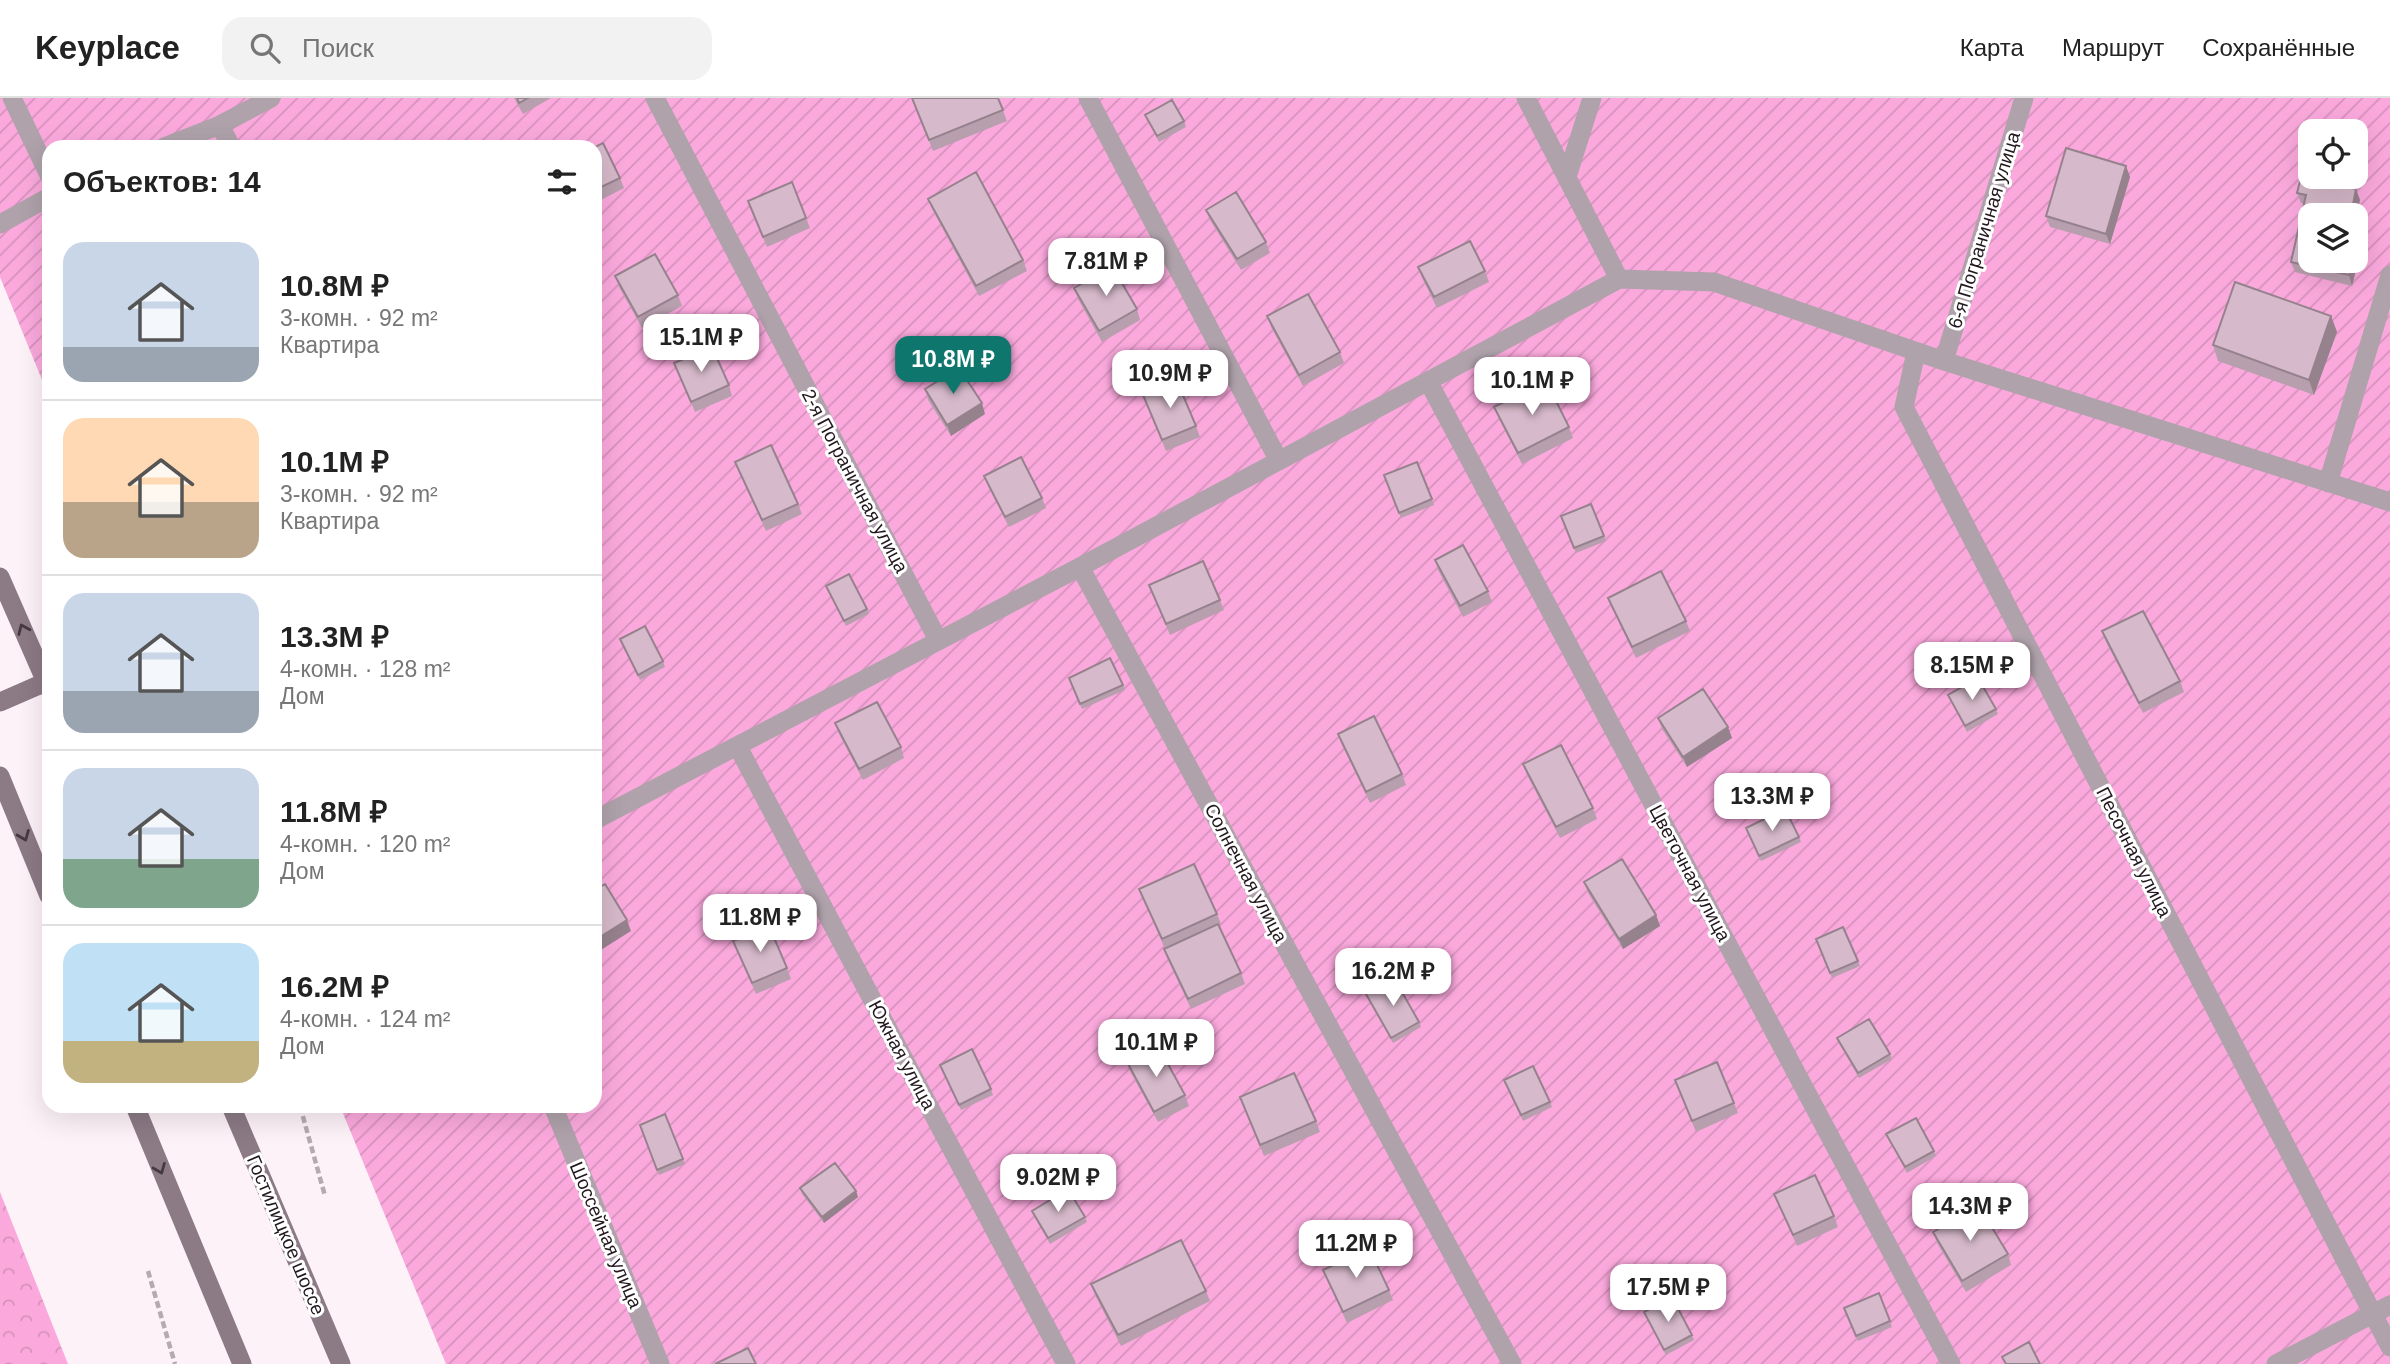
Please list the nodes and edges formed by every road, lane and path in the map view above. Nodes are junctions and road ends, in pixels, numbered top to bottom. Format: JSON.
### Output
{"nodes":[{"id":1,"x":12,"y":98,"type":"edge"},
{"id":2,"x":271,"y":98,"type":"edge"},
{"id":3,"x":655,"y":98,"type":"edge"},
{"id":4,"x":1088,"y":98,"type":"edge"},
{"id":5,"x":1527,"y":98,"type":"edge"},
{"id":6,"x":1592,"y":98,"type":"edge"},
{"id":7,"x":2024,"y":98,"type":"edge"},
{"id":8,"x":220,"y":125,"type":"junction"},
{"id":9,"x":182,"y":140,"type":"edge"},
{"id":10,"x":228,"y":140,"type":"edge"},
{"id":11,"x":42,"y":160,"type":"edge"},
{"id":12,"x":1567,"y":177,"type":"junction"},
{"id":13,"x":42,"y":201,"type":"edge"},
{"id":14,"x":0,"y":224,"type":"edge"},
{"id":15,"x":2390,"y":275,"type":"edge"},
{"id":16,"x":1619,"y":279,"type":"junction"},
{"id":17,"x":1916,"y":352,"type":"junction"},
{"id":18,"x":1944,"y":361,"type":"junction"},
{"id":19,"x":1428,"y":381,"type":"junction"},
{"id":20,"x":1279,"y":461,"type":"junction"},
{"id":21,"x":2328,"y":482,"type":"junction"},
{"id":22,"x":2390,"y":502,"type":"edge"},
{"id":23,"x":1080,"y":567,"type":"junction"},
{"id":24,"x":0,"y":577,"type":"edge"},
{"id":25,"x":938,"y":640,"type":"junction"},
{"id":26,"x":42,"y":674,"type":"edge"},
{"id":27,"x":42,"y":687,"type":"edge"},
{"id":28,"x":0,"y":702,"type":"edge"},
{"id":29,"x":738,"y":747,"type":"junction"},
{"id":30,"x":0,"y":776,"type":"edge"},
{"id":31,"x":602,"y":816,"type":"edge"},
{"id":32,"x":42,"y":879,"type":"edge"},
{"id":33,"x":138,"y":1113,"type":"edge"},
{"id":34,"x":234,"y":1113,"type":"edge"},
{"id":35,"x":302,"y":1113,"type":"edge"},
{"id":36,"x":556,"y":1113,"type":"edge"},
{"id":37,"x":325,"y":1196,"type":"dead end"},
{"id":38,"x":148,"y":1271,"type":"dead end"},
{"id":39,"x":2390,"y":1305,"type":"edge"},
{"id":40,"x":2372,"y":1314,"type":"junction"},
{"id":41,"x":2390,"y":1347,"type":"edge"},
{"id":42,"x":174,"y":1364,"type":"edge"},
{"id":43,"x":242,"y":1364,"type":"edge"},
{"id":44,"x":341,"y":1364,"type":"edge"},
{"id":45,"x":660,"y":1364,"type":"edge"},
{"id":46,"x":1066,"y":1364,"type":"edge"},
{"id":47,"x":1511,"y":1364,"type":"edge"},
{"id":48,"x":1951,"y":1364,"type":"edge"},
{"id":49,"x":2276,"y":1364,"type":"edge"}],
"edges":[{"from":1,"to":11,"type":"street"},
{"from":2,"to":8,"type":"street"},
{"from":3,"to":25,"type":"street","name":"2-я Пограничная улица"},
{"from":4,"to":20,"type":"street"},
{"from":5,"to":12,"type":"street"},
{"from":6,"to":12,"type":"street"},
{"from":7,"to":18,"type":"street","name":"6-я Пограничная улица"},
{"from":8,"to":9,"type":"street"},
{"from":8,"to":10,"type":"street"},
{"from":12,"to":16,"type":"street"},
{"from":13,"to":14,"type":"street"},
{"from":15,"to":21,"type":"street"},
{"from":16,"to":17,"type":"street"},
{"from":16,"to":19,"type":"street"},
{"from":17,"to":18,"type":"street"},
{"from":17,"to":40,"type":"street","name":"Песочная улица"},
{"from":18,"to":21,"type":"street"},
{"from":19,"to":20,"type":"street"},
{"from":19,"to":48,"type":"street","name":"Цветочная улица"},
{"from":20,"to":23,"type":"street"},
{"from":21,"to":22,"type":"street"},
{"from":23,"to":25,"type":"street"},
{"from":23,"to":47,"type":"street","name":"Солнечная улица"},
{"from":26,"to":24,"type":"main road","one_way":true},
{"from":25,"to":29,"type":"street"},
{"from":27,"to":28,"type":"main road"},
{"from":29,"to":31,"type":"street"},
{"from":29,"to":46,"type":"street","name":"Южная улица"},
{"from":30,"to":32,"type":"main road","one_way":true},
{"from":33,"to":43,"type":"main road","one_way":true},
{"from":34,"to":44,"type":"main road","name":"Гостилицкое шоссе"},
{"from":35,"to":37,"type":"path"},
{"from":36,"to":45,"type":"street","name":"Шоссейная улица"},
{"from":38,"to":42,"type":"path"},
{"from":39,"to":40,"type":"street"},
{"from":40,"to":41,"type":"street","name":"Песочная улица"},
{"from":40,"to":49,"type":"street"}]}
